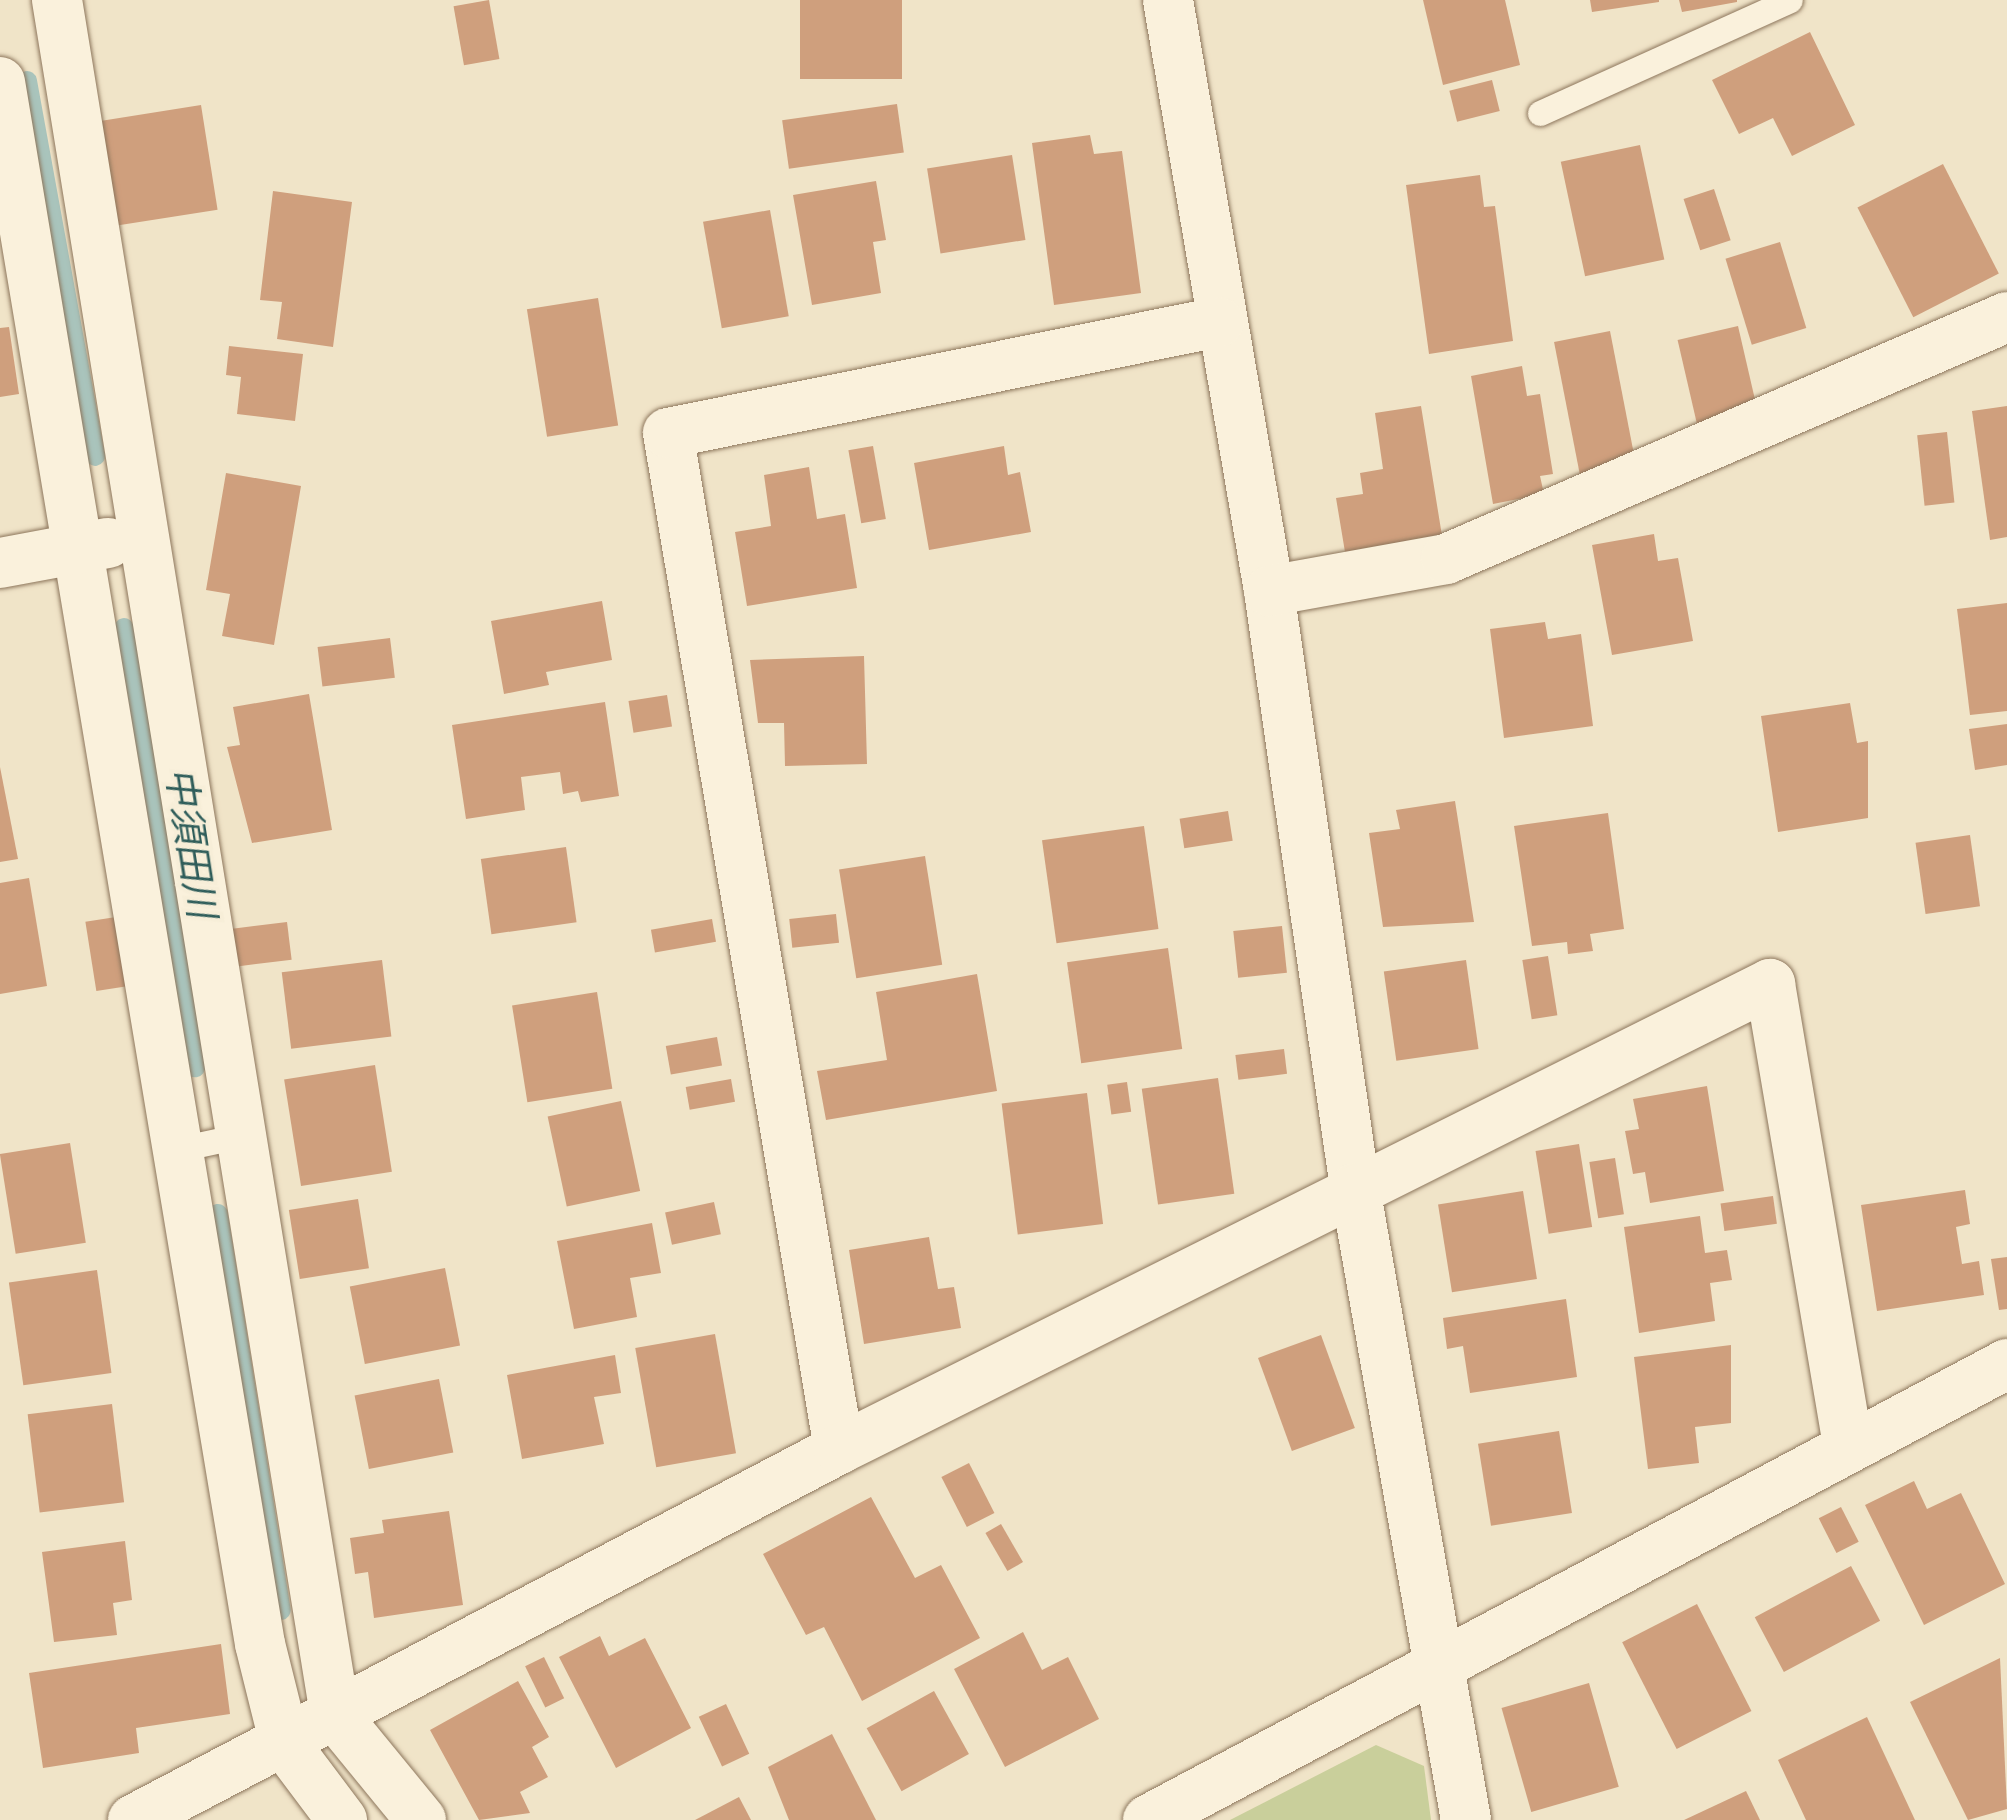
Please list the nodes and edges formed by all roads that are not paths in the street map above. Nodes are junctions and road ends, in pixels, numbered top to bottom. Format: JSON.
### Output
{"nodes":[{"id":1,"x":56,"y":0,"type":"edge"},
{"id":2,"x":1168,"y":0,"type":"edge"},
{"id":3,"x":1790,"y":0,"type":"edge"},
{"id":4,"x":0,"y":82,"type":"edge"},
{"id":5,"x":1540,"y":113,"type":"dead end"},
{"id":6,"x":2007,"y":318,"type":"edge"},
{"id":7,"x":1219,"y":322,"type":"junction"},
{"id":8,"x":148,"y":536,"type":"junction"},
{"id":9,"x":78,"y":548,"type":"junction"},
{"id":10,"x":0,"y":563,"type":"edge"},
{"id":11,"x":1268,"y":591,"type":"junction"},
{"id":12,"x":240,"y":1136,"type":"junction"},
{"id":13,"x":179,"y":1148,"type":"junction"},
{"id":14,"x":1356,"y":1188,"type":"junction"},
{"id":15,"x":2007,"y":1364,"type":"edge"},
{"id":16,"x":1848,"y":1446,"type":"junction"},
{"id":17,"x":839,"y":1449,"type":"junction"},
{"id":18,"x":1441,"y":1668,"type":"junction"},
{"id":19,"x":335,"y":1715,"type":"junction"},
{"id":20,"x":286,"y":1744,"type":"junction"},
{"id":21,"x":133,"y":1820,"type":"edge"},
{"id":22,"x":342,"y":1820,"type":"edge"},
{"id":23,"x":421,"y":1820,"type":"edge"},
{"id":24,"x":1148,"y":1820,"type":"edge"},
{"id":25,"x":1466,"y":1820,"type":"edge"}],
"edges":[{"from":1,"to":8,"type":"street"},
{"from":2,"to":7,"type":"street"},
{"from":3,"to":5,"type":"lane"},
{"from":4,"to":9,"type":"street"},
{"from":6,"to":11,"type":"street"},
{"from":7,"to":11,"type":"street"},
{"from":7,"to":17,"type":"street"},
{"from":8,"to":9,"type":"street"},
{"from":8,"to":12,"type":"street"},
{"from":9,"to":10,"type":"street"},
{"from":9,"to":13,"type":"street"},
{"from":11,"to":14,"type":"street"},
{"from":12,"to":13,"type":"lane"},
{"from":12,"to":19,"type":"street"},
{"from":13,"to":20,"type":"street"},
{"from":14,"to":16,"type":"street"},
{"from":14,"to":17,"type":"street"},
{"from":14,"to":18,"type":"street"},
{"from":15,"to":16,"type":"street"},
{"from":16,"to":18,"type":"street"},
{"from":17,"to":19,"type":"street"},
{"from":18,"to":24,"type":"street"},
{"from":18,"to":25,"type":"street"},
{"from":19,"to":20,"type":"street"},
{"from":19,"to":23,"type":"street"},
{"from":20,"to":21,"type":"street"},
{"from":20,"to":22,"type":"street"}]}
